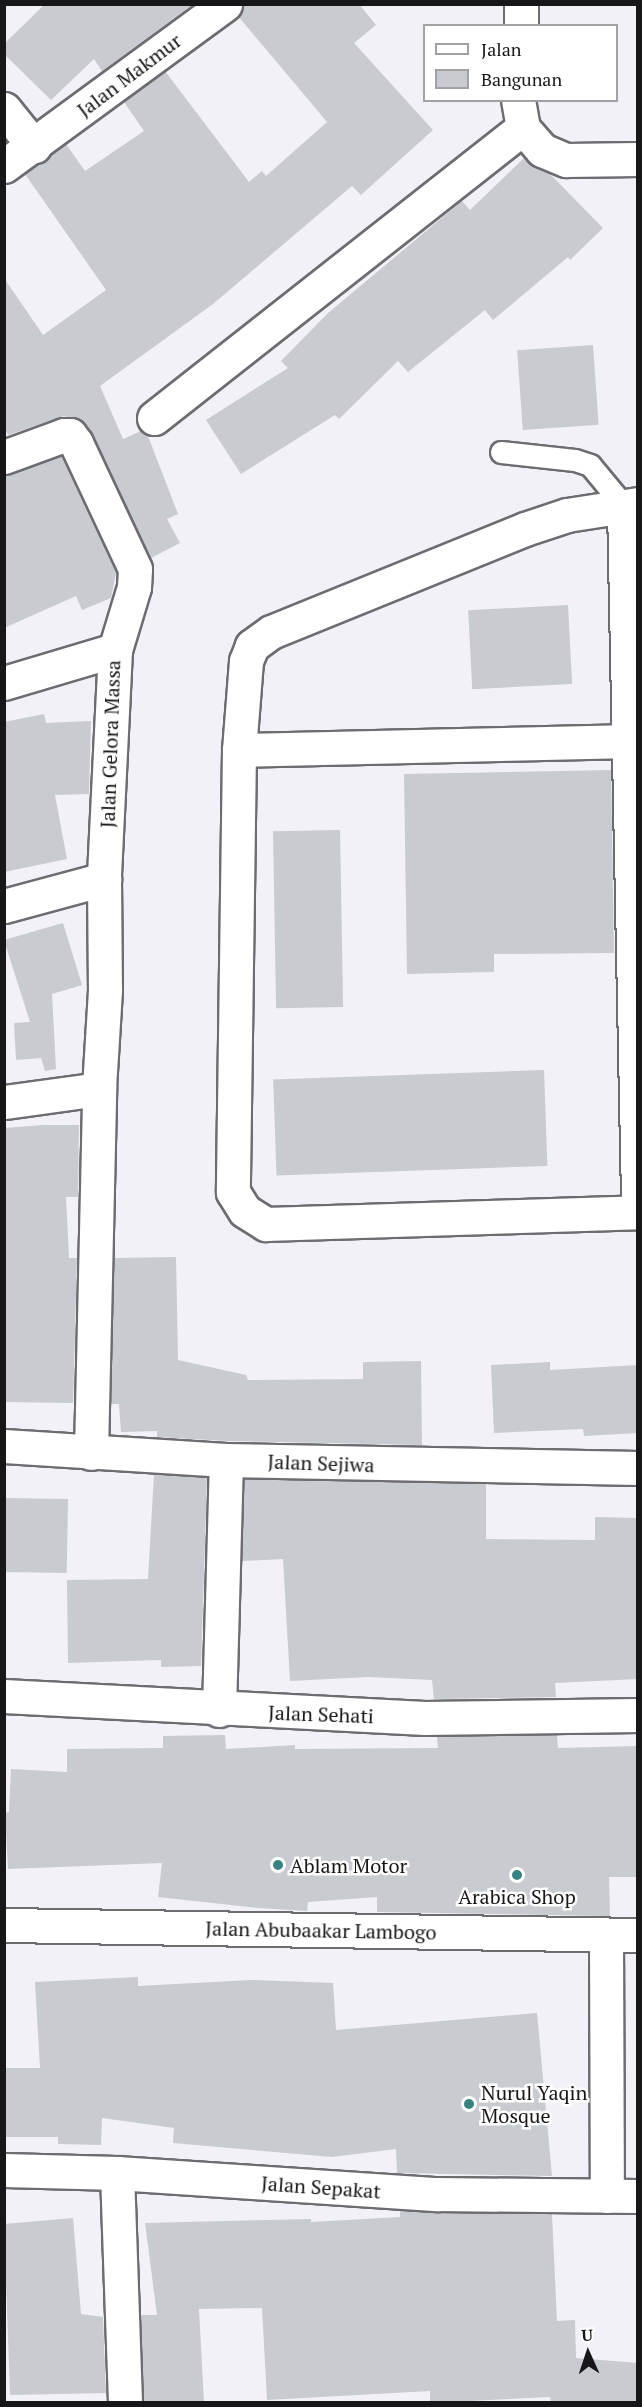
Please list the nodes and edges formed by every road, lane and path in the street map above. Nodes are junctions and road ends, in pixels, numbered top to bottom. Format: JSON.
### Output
{"nodes":[{"id":1,"x":225,"y":4,"type":"edge"},
{"id":2,"x":521,"y":4,"type":"edge"},
{"id":3,"x":521,"y":24,"type":"edge"},
{"id":4,"x":4,"y":109,"type":"edge"},
{"id":5,"x":520,"y":114,"type":"edge"},
{"id":6,"x":34,"y":146,"type":"junction"},
{"id":7,"x":638,"y":159,"type":"edge"},
{"id":8,"x":4,"y":166,"type":"edge"},
{"id":9,"x":153,"y":418,"type":"dead end"},
{"id":10,"x":501,"y":452,"type":"dead end"},
{"id":11,"x":4,"y":457,"type":"edge"},
{"id":12,"x":631,"y":505,"type":"edge"},
{"id":13,"x":115,"y":650,"type":"junction"},
{"id":14,"x":4,"y":683,"type":"edge"},
{"id":15,"x":632,"y":741,"type":"edge"},
{"id":16,"x":239,"y":750,"type":"junction"},
{"id":17,"x":104,"y":879,"type":"junction"},
{"id":18,"x":4,"y":906,"type":"edge"},
{"id":19,"x":99,"y":1089,"type":"junction"},
{"id":20,"x":4,"y":1102,"type":"edge"},
{"id":21,"x":638,"y":1200,"type":"edge"},
{"id":22,"x":638,"y":1212,"type":"edge"},
{"id":23,"x":4,"y":1446,"type":"edge"},
{"id":24,"x":91,"y":1453,"type":"junction"},
{"id":25,"x":226,"y":1460,"type":"junction"},
{"id":26,"x":638,"y":1468,"type":"edge"},
{"id":27,"x":4,"y":1696,"type":"edge"},
{"id":28,"x":219,"y":1710,"type":"junction"},
{"id":29,"x":638,"y":1715,"type":"edge"},
{"id":30,"x":4,"y":1925,"type":"edge"},
{"id":31,"x":622,"y":1935,"type":"edge"},
{"id":32,"x":4,"y":2170,"type":"edge"},
{"id":33,"x":117,"y":2173,"type":"junction"},
{"id":34,"x":622,"y":2196,"type":"edge"},
{"id":35,"x":125,"y":2403,"type":"edge"}],
"edges":[{"from":1,"to":6,"type":"street","name":"Jalan Makmur"},
{"from":2,"to":3,"type":"street"},
{"from":4,"to":6,"type":"street"},
{"from":5,"to":7,"type":"street"},
{"from":5,"to":9,"type":"street"},
{"from":6,"to":8,"type":"street","name":"Jalan Makmur"},
{"from":10,"to":12,"type":"lane"},
{"from":11,"to":13,"type":"street"},
{"from":12,"to":15,"type":"street"},
{"from":12,"to":16,"type":"street"},
{"from":13,"to":14,"type":"street","name":"Jalan Gelora Massa"},
{"from":13,"to":17,"type":"street","name":"Jalan Gelora Massa"},
{"from":15,"to":16,"type":"street"},
{"from":15,"to":21,"type":"street"},
{"from":16,"to":22,"type":"street"},
{"from":17,"to":18,"type":"street"},
{"from":17,"to":19,"type":"street","name":"Jalan Gelora Massa"},
{"from":19,"to":20,"type":"street"},
{"from":19,"to":24,"type":"street","name":"Jalan Gelora Massa"},
{"from":23,"to":24,"type":"street","name":"Jalan Sejiwa"},
{"from":24,"to":25,"type":"street","name":"Jalan Sejiwa"},
{"from":25,"to":26,"type":"street","name":"Jalan Sejiwa"},
{"from":25,"to":28,"type":"street"},
{"from":27,"to":28,"type":"street","name":"Jalan Sehati"},
{"from":28,"to":29,"type":"street","name":"Jalan Sehati"},
{"from":30,"to":31,"type":"street","name":"Jalan Abubaakar Lambogo"},
{"from":31,"to":34,"type":"street"},
{"from":32,"to":33,"type":"street","name":"Jalan Sepakat"},
{"from":33,"to":34,"type":"street","name":"Jalan Sepakat"},
{"from":33,"to":35,"type":"street"}]}
